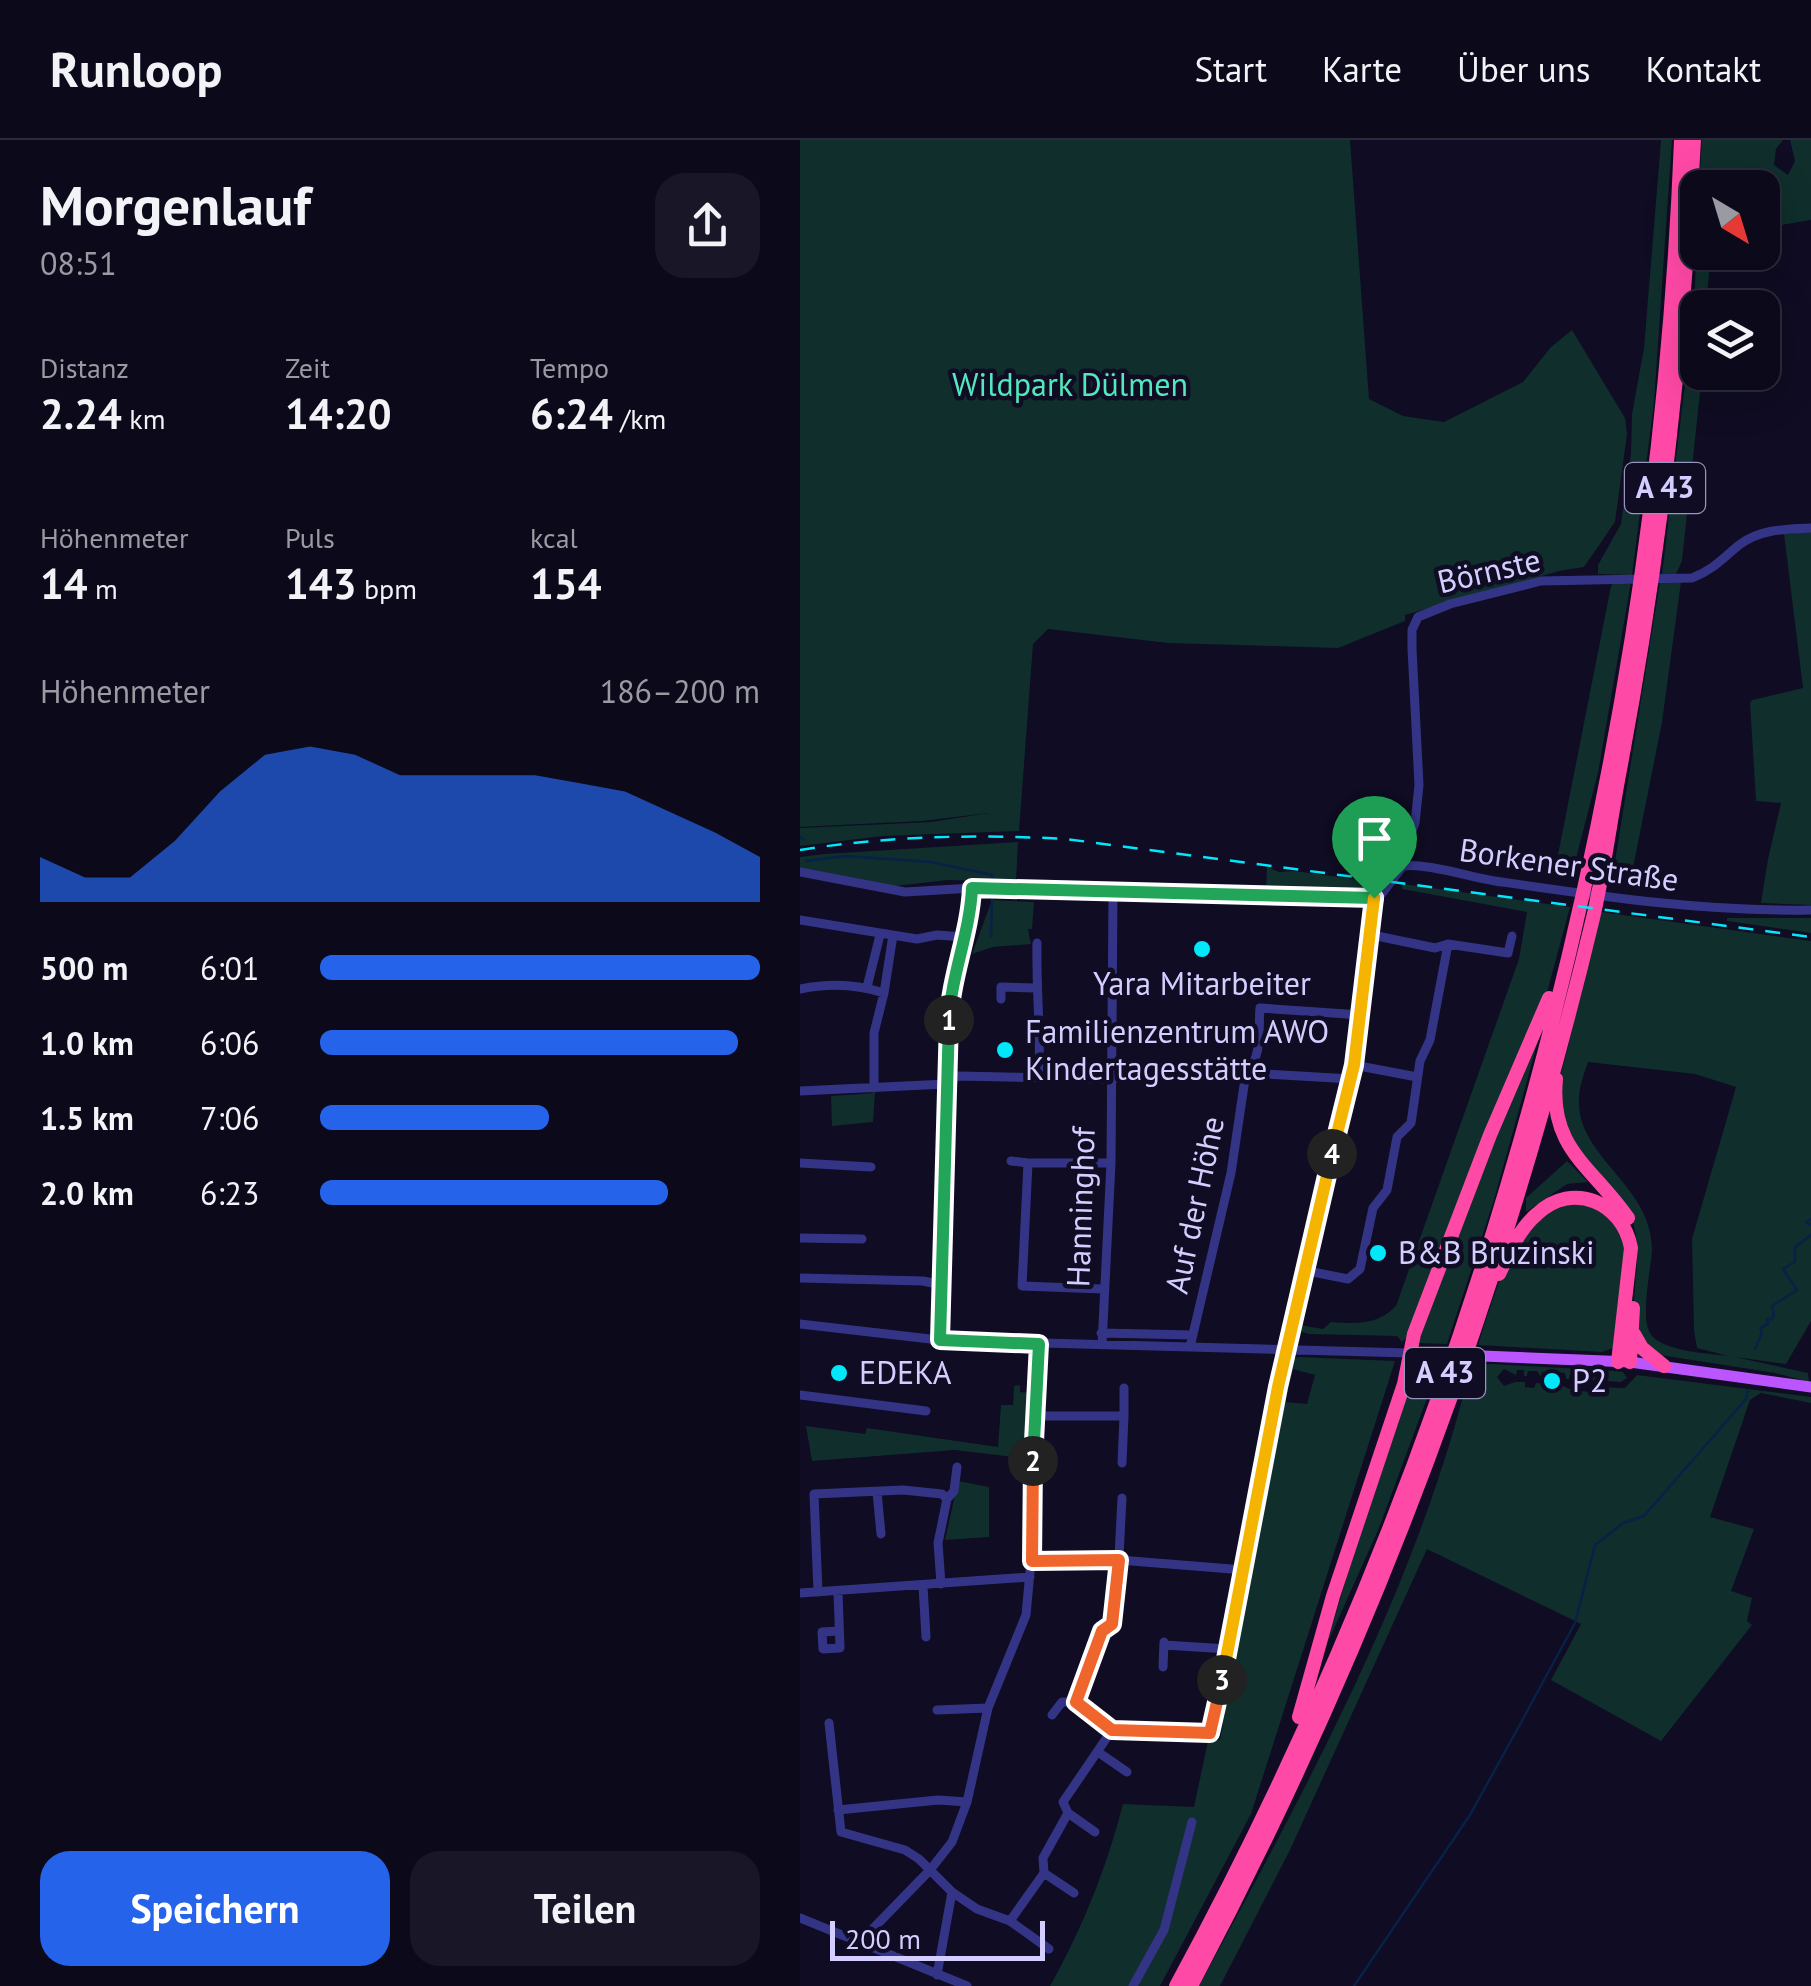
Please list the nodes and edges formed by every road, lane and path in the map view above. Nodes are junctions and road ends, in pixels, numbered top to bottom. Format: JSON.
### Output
{"nodes":[{"id":1,"x":1680,"y":140,"type":"edge"},
{"id":2,"x":1694,"y":140,"type":"edge"},
{"id":3,"x":1811,"y":528,"type":"edge"},
{"id":4,"x":1403,"y":866,"type":"junction"},
{"id":5,"x":800,"y":872,"type":"edge"},
{"id":6,"x":972,"y":888,"type":"junction"},
{"id":7,"x":1113,"y":892,"type":"junction"},
{"id":8,"x":1374,"y":898,"type":"junction"},
{"id":9,"x":1811,"y":910,"type":"edge"},
{"id":10,"x":800,"y":920,"type":"edge"},
{"id":11,"x":880,"y":934,"type":"junction"},
{"id":12,"x":892,"y":936,"type":"junction"},
{"id":13,"x":1372,"y":936,"type":"junction"},
{"id":14,"x":1512,"y":936,"type":"dead end"},
{"id":15,"x":965,"y":937,"type":"junction"},
{"id":16,"x":1571,"y":942,"type":"junction"},
{"id":17,"x":1036,"y":943,"type":"dead end"},
{"id":18,"x":1448,"y":944,"type":"junction"},
{"id":19,"x":1002,"y":974,"type":"dead end"},
{"id":20,"x":867,"y":987,"type":"junction"},
{"id":21,"x":1036,"y":988,"type":"junction"},
{"id":22,"x":800,"y":989,"type":"edge"},
{"id":23,"x":884,"y":993,"type":"junction"},
{"id":24,"x":1362,"y":1015,"type":"junction"},
{"id":25,"x":1563,"y":1027,"type":"junction"},
{"id":26,"x":1354,"y":1065,"type":"junction"},
{"id":27,"x":1246,"y":1072,"type":"junction"},
{"id":28,"x":1417,"y":1078,"type":"junction"},
{"id":29,"x":1109,"y":1079,"type":"junction"},
{"id":30,"x":1039,"y":1080,"type":"junction"},
{"id":31,"x":1350,"y":1080,"type":"junction"},
{"id":32,"x":946,"y":1084,"type":"junction"},
{"id":33,"x":874,"y":1088,"type":"junction"},
{"id":34,"x":800,"y":1092,"type":"edge"},
{"id":35,"x":1010,"y":1161,"type":"dead end"},
{"id":36,"x":1028,"y":1162,"type":"junction"},
{"id":37,"x":800,"y":1163,"type":"edge"},
{"id":38,"x":1111,"y":1163,"type":"junction"},
{"id":39,"x":871,"y":1167,"type":"dead end"},
{"id":40,"x":800,"y":1238,"type":"edge"},
{"id":41,"x":862,"y":1239,"type":"dead end"},
{"id":42,"x":1303,"y":1270,"type":"junction"},
{"id":43,"x":800,"y":1278,"type":"edge"},
{"id":44,"x":942,"y":1285,"type":"junction"},
{"id":45,"x":1103,"y":1289,"type":"junction"},
{"id":46,"x":800,"y":1324,"type":"edge"},
{"id":47,"x":1633,"y":1332,"type":"junction"},
{"id":48,"x":1474,"y":1334,"type":"junction"},
{"id":49,"x":1193,"y":1336,"type":"junction"},
{"id":50,"x":1102,"y":1339,"type":"junction"},
{"id":51,"x":940,"y":1340,"type":"junction"},
{"id":52,"x":1039,"y":1344,"type":"junction"},
{"id":53,"x":1190,"y":1348,"type":"junction"},
{"id":54,"x":1286,"y":1349,"type":"junction"},
{"id":55,"x":1416,"y":1354,"type":"junction"},
{"id":56,"x":1624,"y":1362,"type":"junction"},
{"id":57,"x":1664,"y":1366,"type":"junction"},
{"id":58,"x":1124,"y":1388,"type":"dead end"},
{"id":59,"x":1811,"y":1388,"type":"edge"},
{"id":60,"x":800,"y":1395,"type":"edge"},
{"id":61,"x":926,"y":1411,"type":"dead end"},
{"id":62,"x":1035,"y":1416,"type":"junction"},
{"id":63,"x":1124,"y":1416,"type":"junction"},
{"id":64,"x":1122,"y":1463,"type":"dead end"},
{"id":65,"x":957,"y":1467,"type":"dead end"},
{"id":66,"x":877,"y":1492,"type":"junction"},
{"id":67,"x":947,"y":1498,"type":"junction"},
{"id":68,"x":1122,"y":1498,"type":"dead end"},
{"id":69,"x":881,"y":1534,"type":"dead end"},
{"id":70,"x":1119,"y":1560,"type":"junction"},
{"id":71,"x":1032,"y":1561,"type":"junction"},
{"id":72,"x":1244,"y":1570,"type":"junction"},
{"id":73,"x":1030,"y":1577,"type":"junction"},
{"id":74,"x":941,"y":1584,"type":"junction"},
{"id":75,"x":923,"y":1586,"type":"junction"},
{"id":76,"x":818,"y":1592,"type":"junction"},
{"id":77,"x":838,"y":1592,"type":"junction"},
{"id":78,"x":800,"y":1594,"type":"edge"},
{"id":79,"x":839,"y":1631,"type":"dead end"},
{"id":80,"x":926,"y":1637,"type":"dead end"},
{"id":81,"x":1228,"y":1648,"type":"junction"},
{"id":82,"x":1163,"y":1667,"type":"dead end"},
{"id":83,"x":1076,"y":1702,"type":"junction"},
{"id":84,"x":988,"y":1708,"type":"junction"},
{"id":85,"x":937,"y":1710,"type":"dead end"},
{"id":86,"x":1052,"y":1715,"type":"dead end"},
{"id":87,"x":829,"y":1723,"type":"dead end"},
{"id":88,"x":1112,"y":1730,"type":"junction"},
{"id":89,"x":1098,"y":1752,"type":"junction"},
{"id":90,"x":1127,"y":1772,"type":"dead end"},
{"id":91,"x":1274,"y":1790,"type":"junction"},
{"id":92,"x":967,"y":1802,"type":"junction"},
{"id":93,"x":838,"y":1810,"type":"junction"},
{"id":94,"x":1068,"y":1813,"type":"junction"},
{"id":95,"x":1192,"y":1822,"type":"dead end"},
{"id":96,"x":1096,"y":1832,"type":"dead end"},
{"id":97,"x":930,"y":1870,"type":"junction"},
{"id":98,"x":1044,"y":1872,"type":"junction"},
{"id":99,"x":952,"y":1892,"type":"junction"},
{"id":100,"x":1074,"y":1894,"type":"dead end"},
{"id":101,"x":800,"y":1918,"type":"edge"},
{"id":102,"x":1010,"y":1921,"type":"junction"},
{"id":103,"x":860,"y":1942,"type":"junction"},
{"id":104,"x":1049,"y":1949,"type":"dead end"},
{"id":105,"x":938,"y":1974,"type":"junction"},
{"id":106,"x":966,"y":1986,"type":"edge"},
{"id":107,"x":1133,"y":1986,"type":"edge"},
{"id":108,"x":1176,"y":1986,"type":"edge"},
{"id":109,"x":1190,"y":1986,"type":"edge"}],
"edges":[{"from":1,"to":16,"type":"highway","number":"A 43"},
{"from":2,"to":25,"type":"highway","number":"A 43"},
{"from":3,"to":4,"type":"street","name":"Börnste"},
{"from":4,"to":8,"type":"street"},
{"from":4,"to":9,"type":"street","name":"Borkener Straße"},
{"from":5,"to":6,"type":"street"},
{"from":6,"to":7,"type":"street"},
{"from":6,"to":15,"type":"street"},
{"from":7,"to":8,"type":"street"},
{"from":7,"to":29,"type":"street","name":"Hanninghof"},
{"from":8,"to":13,"type":"street"},
{"from":10,"to":11,"type":"street"},
{"from":11,"to":12,"type":"street"},
{"from":11,"to":20,"type":"street"},
{"from":12,"to":15,"type":"street"},
{"from":12,"to":23,"type":"street"},
{"from":13,"to":18,"type":"street"},
{"from":13,"to":24,"type":"street"},
{"from":14,"to":18,"type":"street"},
{"from":15,"to":32,"type":"street"},
{"from":16,"to":55,"type":"highway"},
{"from":16,"to":91,"type":"highway","number":"A 43"},
{"from":17,"to":21,"type":"street"},
{"from":18,"to":28,"type":"street"},
{"from":19,"to":21,"type":"street"},
{"from":20,"to":22,"type":"street"},
{"from":20,"to":23,"type":"street"},
{"from":21,"to":30,"type":"street"},
{"from":23,"to":33,"type":"street"},
{"from":24,"to":26,"type":"street"},
{"from":24,"to":27,"type":"street","name":"Auf der Höhe"},
{"from":25,"to":47,"type":"highway"},
{"from":25,"to":48,"type":"highway","number":"A 43"},
{"from":26,"to":28,"type":"street"},
{"from":26,"to":31,"type":"street"},
{"from":27,"to":29,"type":"street"},
{"from":27,"to":31,"type":"street"},
{"from":27,"to":49,"type":"street","name":"Auf der Höhe"},
{"from":28,"to":42,"type":"street"},
{"from":29,"to":30,"type":"street"},
{"from":29,"to":38,"type":"street","name":"Hanninghof"},
{"from":30,"to":32,"type":"street"},
{"from":31,"to":42,"type":"street"},
{"from":32,"to":33,"type":"street"},
{"from":32,"to":44,"type":"street"},
{"from":33,"to":34,"type":"street"},
{"from":35,"to":36,"type":"street"},
{"from":36,"to":38,"type":"street"},
{"from":36,"to":45,"type":"street"},
{"from":37,"to":39,"type":"street"},
{"from":38,"to":45,"type":"street","name":"Hanninghof"},
{"from":40,"to":41,"type":"street"},
{"from":42,"to":54,"type":"street"},
{"from":43,"to":44,"type":"street"},
{"from":44,"to":51,"type":"street"},
{"from":45,"to":50,"type":"street","name":"Hanninghof"},
{"from":46,"to":51,"type":"street"},
{"from":47,"to":56,"type":"highway"},
{"from":47,"to":57,"type":"highway"},
{"from":48,"to":56,"type":"highway"},
{"from":48,"to":109,"type":"highway","number":"A 43"},
{"from":49,"to":50,"type":"street"},
{"from":49,"to":53,"type":"street","name":"Auf der Höhe"},
{"from":50,"to":52,"type":"street"},
{"from":50,"to":53,"type":"street"},
{"from":51,"to":52,"type":"street"},
{"from":52,"to":62,"type":"street"},
{"from":53,"to":54,"type":"street"},
{"from":54,"to":55,"type":"street"},
{"from":54,"to":72,"type":"street"},
{"from":55,"to":56,"type":"main road"},
{"from":55,"to":91,"type":"highway"},
{"from":56,"to":57,"type":"main road"},
{"from":57,"to":59,"type":"main road"},
{"from":58,"to":63,"type":"street"},
{"from":60,"to":61,"type":"street"},
{"from":62,"to":63,"type":"street"},
{"from":62,"to":71,"type":"street"},
{"from":63,"to":64,"type":"street"},
{"from":65,"to":67,"type":"street"},
{"from":66,"to":67,"type":"street"},
{"from":66,"to":69,"type":"street"},
{"from":66,"to":76,"type":"street"},
{"from":67,"to":74,"type":"street"},
{"from":68,"to":70,"type":"street"},
{"from":70,"to":71,"type":"street"},
{"from":70,"to":72,"type":"street"},
{"from":70,"to":83,"type":"street"},
{"from":71,"to":73,"type":"street"},
{"from":72,"to":81,"type":"street"},
{"from":73,"to":74,"type":"street"},
{"from":73,"to":84,"type":"street"},
{"from":74,"to":75,"type":"street"},
{"from":75,"to":77,"type":"street"},
{"from":75,"to":80,"type":"street"},
{"from":76,"to":77,"type":"street"},
{"from":76,"to":78,"type":"street"},
{"from":77,"to":79,"type":"street"},
{"from":81,"to":82,"type":"street"},
{"from":81,"to":88,"type":"street"},
{"from":83,"to":86,"type":"street"},
{"from":83,"to":88,"type":"street"},
{"from":84,"to":85,"type":"street"},
{"from":84,"to":92,"type":"street"},
{"from":87,"to":93,"type":"street"},
{"from":88,"to":89,"type":"street"},
{"from":89,"to":90,"type":"street"},
{"from":89,"to":94,"type":"street"},
{"from":91,"to":108,"type":"highway","number":"A 43"},
{"from":92,"to":93,"type":"street"},
{"from":92,"to":97,"type":"street"},
{"from":93,"to":97,"type":"street"},
{"from":94,"to":96,"type":"street"},
{"from":94,"to":98,"type":"street"},
{"from":95,"to":107,"type":"street"},
{"from":97,"to":99,"type":"street"},
{"from":97,"to":103,"type":"street"},
{"from":98,"to":100,"type":"street"},
{"from":98,"to":102,"type":"street"},
{"from":99,"to":102,"type":"street"},
{"from":99,"to":105,"type":"street"},
{"from":101,"to":103,"type":"street"},
{"from":102,"to":104,"type":"street"},
{"from":103,"to":105,"type":"street"},
{"from":105,"to":106,"type":"street"}]}
